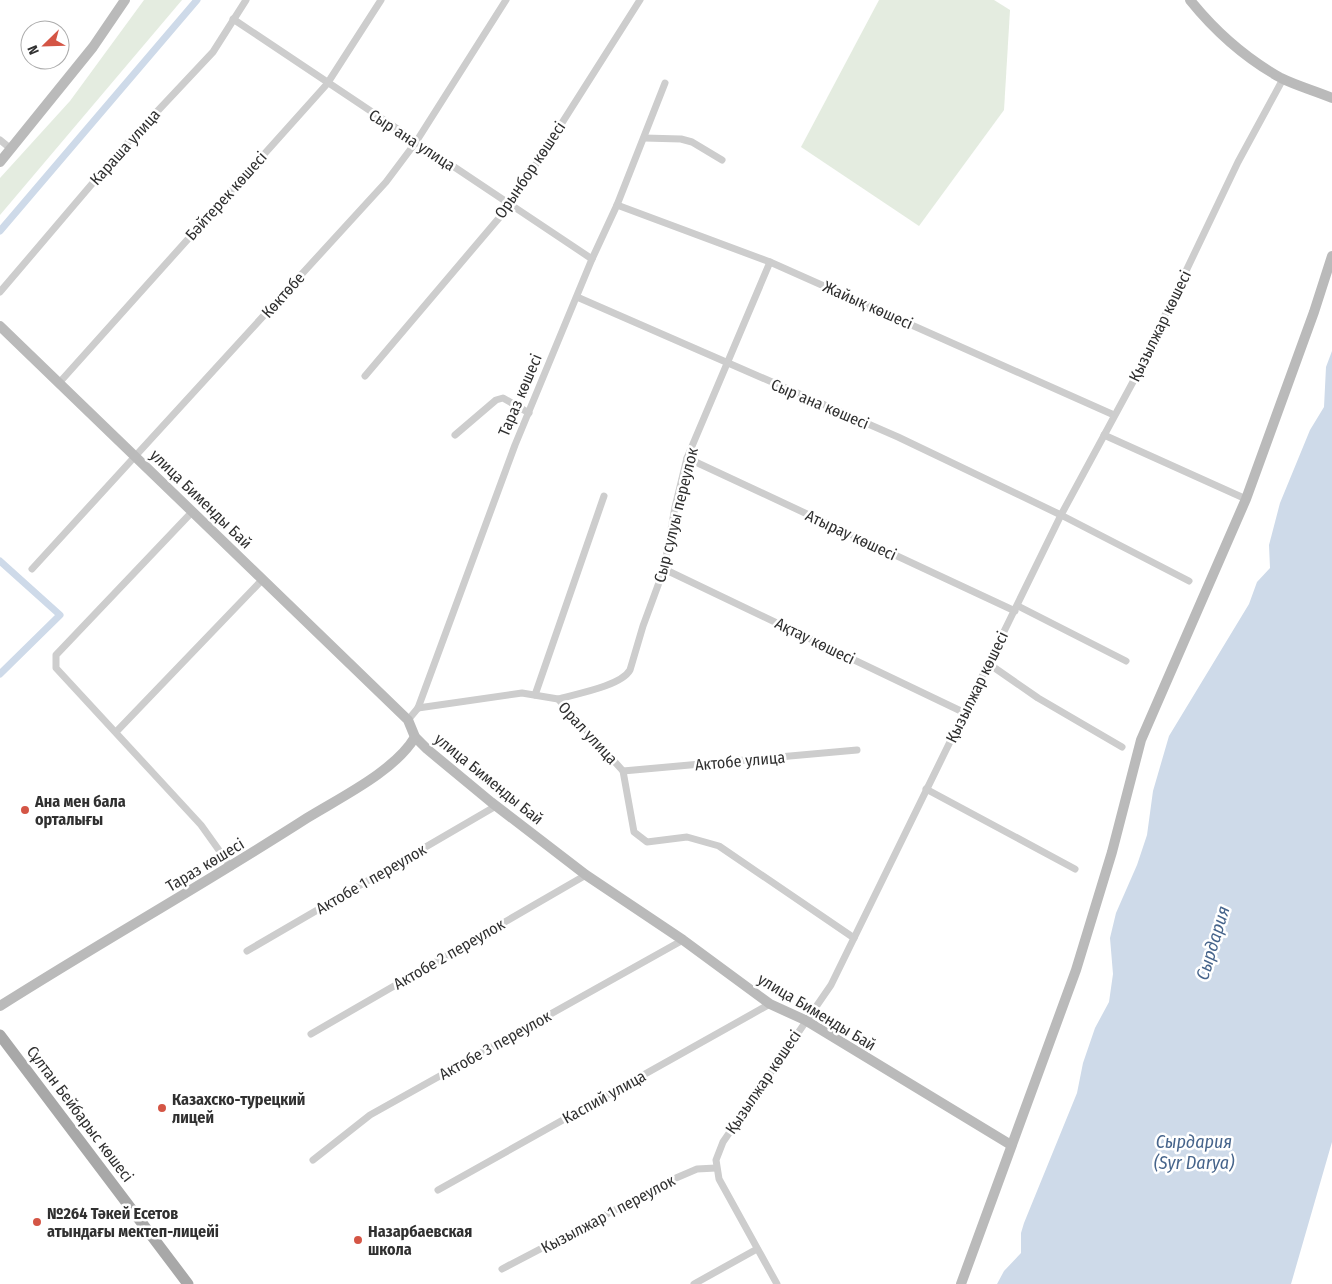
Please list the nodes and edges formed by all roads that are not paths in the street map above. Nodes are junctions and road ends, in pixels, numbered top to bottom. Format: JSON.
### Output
{"nodes":[{"id":1,"x":125,"y":0,"type":"edge"},
{"id":2,"x":246,"y":0,"type":"edge"},
{"id":3,"x":380,"y":0,"type":"edge"},
{"id":4,"x":506,"y":0,"type":"edge"},
{"id":5,"x":640,"y":0,"type":"edge"},
{"id":6,"x":1190,"y":0,"type":"edge"},
{"id":7,"x":233,"y":19,"type":"junction"},
{"id":8,"x":1283,"y":79,"type":"junction"},
{"id":9,"x":665,"y":83,"type":"dead end"},
{"id":10,"x":327,"y":84,"type":"junction"},
{"id":11,"x":1332,"y":98,"type":"edge"},
{"id":12,"x":644,"y":138,"type":"junction"},
{"id":13,"x":0,"y":140,"type":"edge"},
{"id":14,"x":416,"y":142,"type":"junction"},
{"id":15,"x":11,"y":149,"type":"junction"},
{"id":16,"x":722,"y":160,"type":"dead end"},
{"id":17,"x":0,"y":162,"type":"edge"},
{"id":18,"x":510,"y":205,"type":"junction"},
{"id":19,"x":617,"y":205,"type":"junction"},
{"id":20,"x":1332,"y":256,"type":"edge"},
{"id":21,"x":592,"y":259,"type":"junction"},
{"id":22,"x":770,"y":262,"type":"junction"},
{"id":23,"x":0,"y":292,"type":"edge"},
{"id":24,"x":578,"y":297,"type":"junction"},
{"id":25,"x":0,"y":326,"type":"edge"},
{"id":26,"x":728,"y":364,"type":"junction"},
{"id":27,"x":365,"y":376,"type":"dead end"},
{"id":28,"x":59,"y":383,"type":"junction"},
{"id":29,"x":528,"y":413,"type":"junction"},
{"id":30,"x":1114,"y":416,"type":"junction"},
{"id":31,"x":456,"y":435,"type":"dead end"},
{"id":32,"x":1104,"y":435,"type":"junction"},
{"id":33,"x":136,"y":457,"type":"junction"},
{"id":34,"x":687,"y":458,"type":"junction"},
{"id":35,"x":604,"y":496,"type":"dead end"},
{"id":36,"x":1246,"y":499,"type":"junction"},
{"id":37,"x":192,"y":512,"type":"junction"},
{"id":38,"x":1061,"y":515,"type":"junction"},
{"id":39,"x":32,"y":569,"type":"dead end"},
{"id":40,"x":664,"y":569,"type":"junction"},
{"id":41,"x":263,"y":579,"type":"junction"},
{"id":42,"x":1189,"y":580,"type":"dead end"},
{"id":43,"x":1016,"y":608,"type":"junction"},
{"id":44,"x":1126,"y":661,"type":"dead end"},
{"id":45,"x":989,"y":664,"type":"junction"},
{"id":46,"x":535,"y":695,"type":"junction"},
{"id":47,"x":558,"y":699,"type":"junction"},
{"id":48,"x":418,"y":708,"type":"junction"},
{"id":49,"x":965,"y":713,"type":"junction"},
{"id":50,"x":408,"y":720,"type":"junction"},
{"id":51,"x":116,"y":732,"type":"junction"},
{"id":52,"x":415,"y":736,"type":"junction"},
{"id":53,"x":1122,"y":746,"type":"dead end"},
{"id":54,"x":857,"y":750,"type":"dead end"},
{"id":55,"x":623,"y":771,"type":"junction"},
{"id":56,"x":926,"y":789,"type":"junction"},
{"id":57,"x":496,"y":806,"type":"junction"},
{"id":58,"x":231,"y":867,"type":"junction"},
{"id":59,"x":1075,"y":869,"type":"dead end"},
{"id":60,"x":586,"y":875,"type":"junction"},
{"id":61,"x":854,"y":938,"type":"junction"},
{"id":62,"x":683,"y":940,"type":"junction"},
{"id":63,"x":247,"y":951,"type":"dead end"},
{"id":64,"x":770,"y":1004,"type":"junction"},
{"id":65,"x":0,"y":1006,"type":"edge"},
{"id":66,"x":805,"y":1020,"type":"junction"},
{"id":67,"x":311,"y":1034,"type":"dead end"},
{"id":68,"x":0,"y":1035,"type":"edge"},
{"id":69,"x":1011,"y":1145,"type":"junction"},
{"id":70,"x":313,"y":1160,"type":"dead end"},
{"id":71,"x":716,"y":1168,"type":"junction"},
{"id":72,"x":438,"y":1190,"type":"dead end"},
{"id":73,"x":758,"y":1249,"type":"junction"},
{"id":74,"x":502,"y":1269,"type":"dead end"},
{"id":75,"x":188,"y":1284,"type":"edge"},
{"id":76,"x":694,"y":1284,"type":"edge"},
{"id":77,"x":777,"y":1284,"type":"edge"},
{"id":78,"x":961,"y":1284,"type":"edge"}],
"edges":[{"from":1,"to":15,"type":"street"},
{"from":2,"to":7,"type":"street","name":"Караша улица"},
{"from":3,"to":10,"type":"street","name":"Бәйтерек көшесі"},
{"from":4,"to":14,"type":"street","name":"Көктөбе"},
{"from":5,"to":18,"type":"street","name":"Орынбор көшесі"},
{"from":6,"to":8,"type":"street"},
{"from":7,"to":10,"type":"street","name":"Сыр ана улица"},
{"from":7,"to":23,"type":"street","name":"Караша улица"},
{"from":8,"to":11,"type":"street"},
{"from":8,"to":30,"type":"street","name":"Қызылжар көшесі"},
{"from":9,"to":12,"type":"street","name":"Тараз көшесі"},
{"from":10,"to":14,"type":"street","name":"Сыр ана улица"},
{"from":10,"to":28,"type":"street","name":"Бәйтерек көшесі"},
{"from":12,"to":16,"type":"street"},
{"from":12,"to":19,"type":"street","name":"Тараз көшесі"},
{"from":13,"to":15,"type":"street"},
{"from":14,"to":18,"type":"street","name":"Сыр ана улица"},
{"from":14,"to":33,"type":"street","name":"Көктөбе"},
{"from":15,"to":17,"type":"street"},
{"from":18,"to":21,"type":"street","name":"Сыр ана улица"},
{"from":18,"to":27,"type":"street","name":"Орынбор көшесі"},
{"from":19,"to":21,"type":"street","name":"Тараз көшесі"},
{"from":19,"to":22,"type":"street","name":"Жайық көшесі"},
{"from":20,"to":36,"type":"street"},
{"from":21,"to":24,"type":"street","name":"Тараз көшесі"},
{"from":22,"to":26,"type":"street","name":"Сыр сулуы переулок"},
{"from":22,"to":30,"type":"street","name":"Жайық көшесі"},
{"from":24,"to":26,"type":"street","name":"Сыр ана көшесі"},
{"from":24,"to":29,"type":"street","name":"Тараз көшесі"},
{"from":25,"to":28,"type":"street","name":"улица Бименды Бай"},
{"from":26,"to":34,"type":"street","name":"Сыр сулуы переулок"},
{"from":26,"to":38,"type":"street","name":"Сыр ана көшесі"},
{"from":28,"to":33,"type":"street","name":"улица Бименды Бай"},
{"from":29,"to":31,"type":"street"},
{"from":29,"to":48,"type":"street","name":"Тараз көшесі"},
{"from":30,"to":32,"type":"street","name":"Қызылжар көшесі"},
{"from":32,"to":36,"type":"street"},
{"from":32,"to":38,"type":"street","name":"Қызылжар көшесі"},
{"from":33,"to":37,"type":"street","name":"улица Бименды Бай"},
{"from":33,"to":39,"type":"street","name":"Көктөбе"},
{"from":34,"to":40,"type":"street","name":"Сыр сулуы переулок"},
{"from":34,"to":43,"type":"street","name":"Атырау көшесі"},
{"from":35,"to":46,"type":"street"},
{"from":36,"to":69,"type":"street"},
{"from":37,"to":41,"type":"street","name":"улица Бименды Бай"},
{"from":37,"to":51,"type":"street"},
{"from":38,"to":42,"type":"street","name":"Сыр ана көшесі"},
{"from":38,"to":43,"type":"street","name":"Қызылжар көшесі"},
{"from":40,"to":47,"type":"street","name":"Сыр сулуы переулок"},
{"from":40,"to":49,"type":"street","name":"Ақтау көшесі"},
{"from":41,"to":50,"type":"street","name":"улица Бименды Бай"},
{"from":41,"to":51,"type":"street"},
{"from":43,"to":44,"type":"street","name":"Атырау көшесі"},
{"from":43,"to":45,"type":"street","name":"Қызылжар көшесі"},
{"from":45,"to":49,"type":"street","name":"Қызылжар көшесі"},
{"from":45,"to":53,"type":"street"},
{"from":46,"to":47,"type":"street","name":"Орал улица"},
{"from":46,"to":48,"type":"street","name":"Орал улица"},
{"from":47,"to":55,"type":"street","name":"Орал улица"},
{"from":48,"to":50,"type":"street","name":"Тараз көшесі"},
{"from":49,"to":56,"type":"street","name":"Қызылжар көшесі"},
{"from":50,"to":52,"type":"street","name":"улица Бименды Бай"},
{"from":51,"to":58,"type":"street"},
{"from":52,"to":57,"type":"street","name":"улица Бименды Бай"},
{"from":52,"to":58,"type":"street","name":"Тараз көшесі"},
{"from":54,"to":55,"type":"street","name":"Актобе улица"},
{"from":55,"to":61,"type":"street","name":"Орал улица"},
{"from":56,"to":59,"type":"street"},
{"from":56,"to":61,"type":"street","name":"Қызылжар көшесі"},
{"from":57,"to":60,"type":"street","name":"улица Бименды Бай"},
{"from":57,"to":63,"type":"street","name":"Актобе 1 переулок"},
{"from":58,"to":65,"type":"street","name":"Тараз көшесі"},
{"from":60,"to":62,"type":"street","name":"улица Бименды Бай"},
{"from":60,"to":67,"type":"street","name":"Актобе 2 переулок"},
{"from":61,"to":66,"type":"street","name":"Қызылжар көшесі"},
{"from":62,"to":64,"type":"street","name":"улица Бименды Бай"},
{"from":62,"to":70,"type":"street","name":"Актобе 3 переулок"},
{"from":64,"to":66,"type":"street","name":"улица Бименды Бай"},
{"from":64,"to":72,"type":"street","name":"Каспий улица"},
{"from":66,"to":69,"type":"street","name":"улица Бименды Бай"},
{"from":66,"to":71,"type":"street","name":"Қызылжар көшесі"},
{"from":68,"to":75,"type":"main road","name":"Сұлтан Бейбарыс көшесі"},
{"from":69,"to":78,"type":"street"},
{"from":71,"to":73,"type":"street"},
{"from":71,"to":74,"type":"street","name":"Кызылжар 1 переулок"},
{"from":73,"to":76,"type":"street"},
{"from":73,"to":77,"type":"street"}]}
